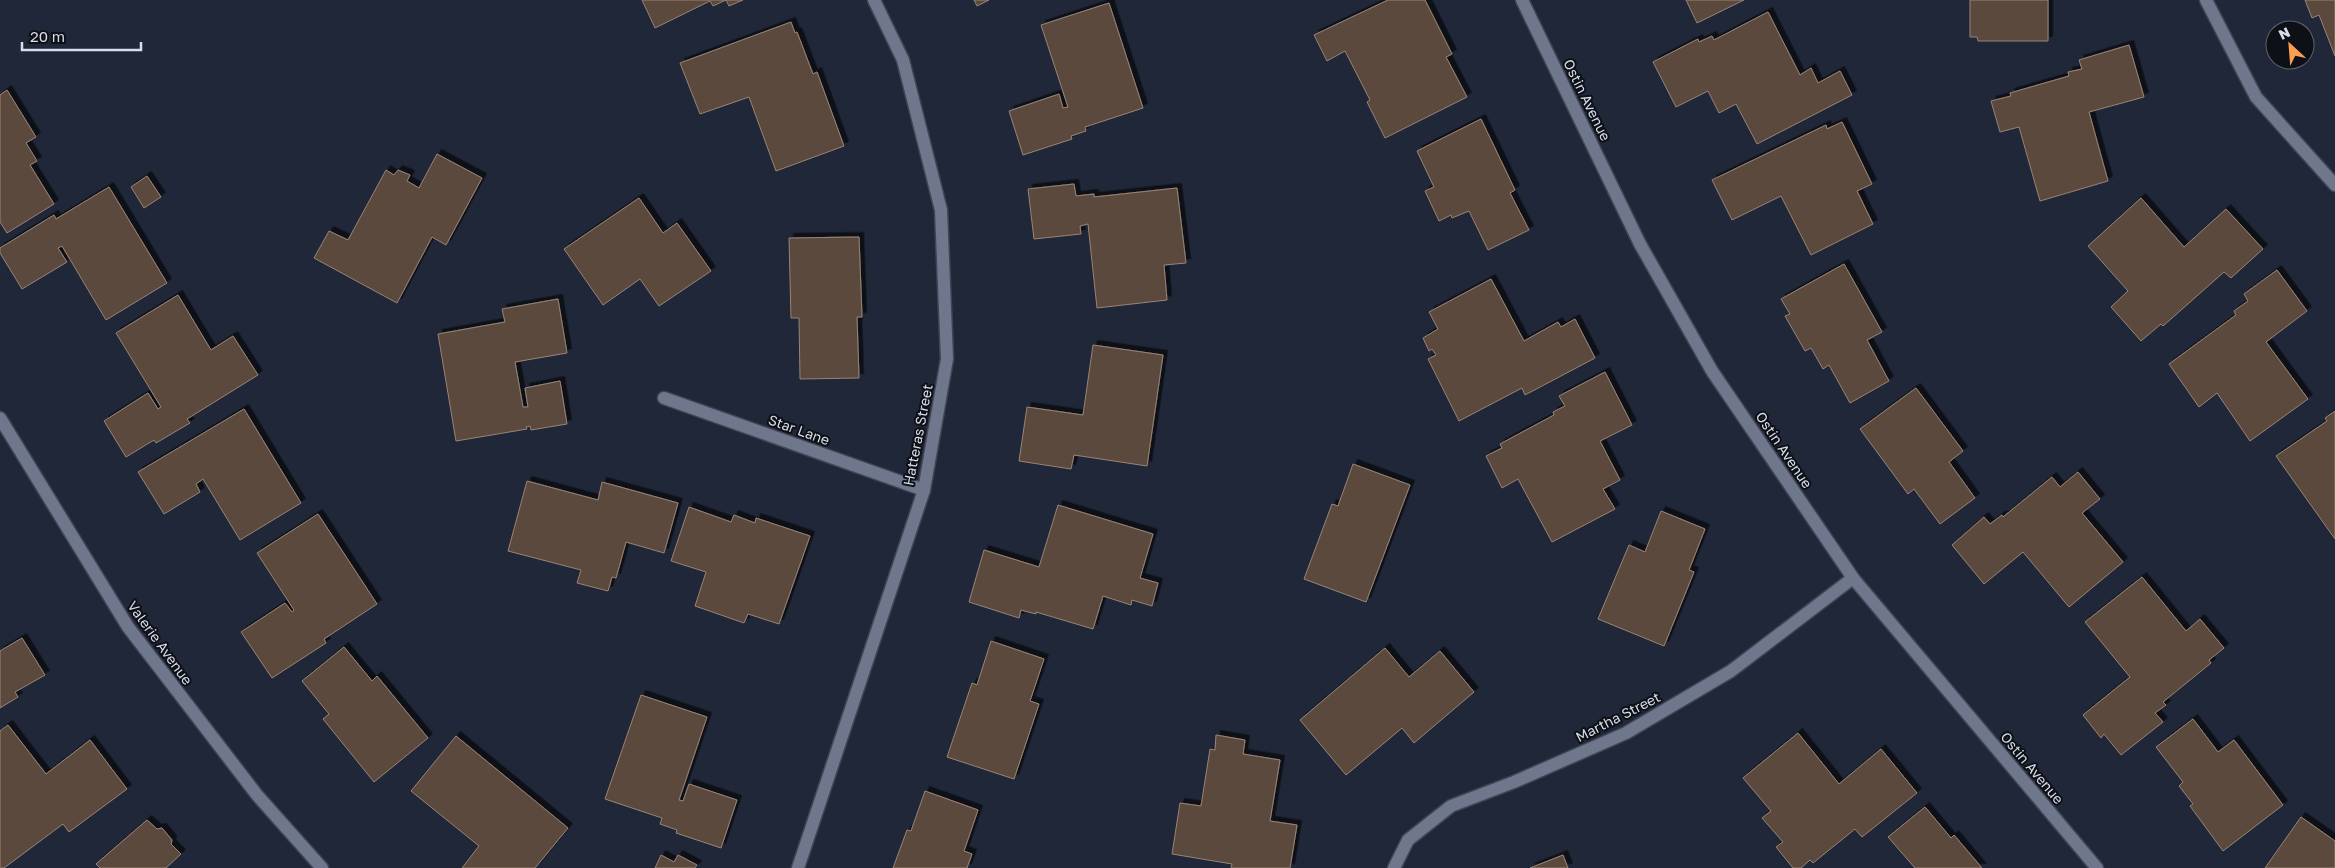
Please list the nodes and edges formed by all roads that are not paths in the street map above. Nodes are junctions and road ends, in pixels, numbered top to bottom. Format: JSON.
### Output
{"nodes":[{"id":1,"x":874,"y":0,"type":"edge"},
{"id":2,"x":1522,"y":0,"type":"edge"},
{"id":3,"x":2206,"y":0,"type":"edge"},
{"id":4,"x":2335,"y":185,"type":"edge"},
{"id":5,"x":664,"y":398,"type":"dead end"},
{"id":6,"x":0,"y":418,"type":"edge"},
{"id":7,"x":924,"y":490,"type":"junction"},
{"id":8,"x":1853,"y":578,"type":"junction"},
{"id":9,"x":322,"y":868,"type":"edge"},
{"id":10,"x":798,"y":868,"type":"edge"},
{"id":11,"x":1394,"y":868,"type":"edge"},
{"id":12,"x":2097,"y":868,"type":"edge"}],
"edges":[{"from":1,"to":7,"type":"street","name":"Hatteras Street"},
{"from":2,"to":8,"type":"street","name":"Ostin Avenue"},
{"from":3,"to":4,"type":"street"},
{"from":5,"to":7,"type":"street","name":"Star Lane"},
{"from":6,"to":9,"type":"street","name":"Valerie Avenue"},
{"from":7,"to":10,"type":"street","name":"Hatteras Street"},
{"from":8,"to":11,"type":"street","name":"Martha Street"},
{"from":8,"to":12,"type":"street","name":"Ostin Avenue"}]}
